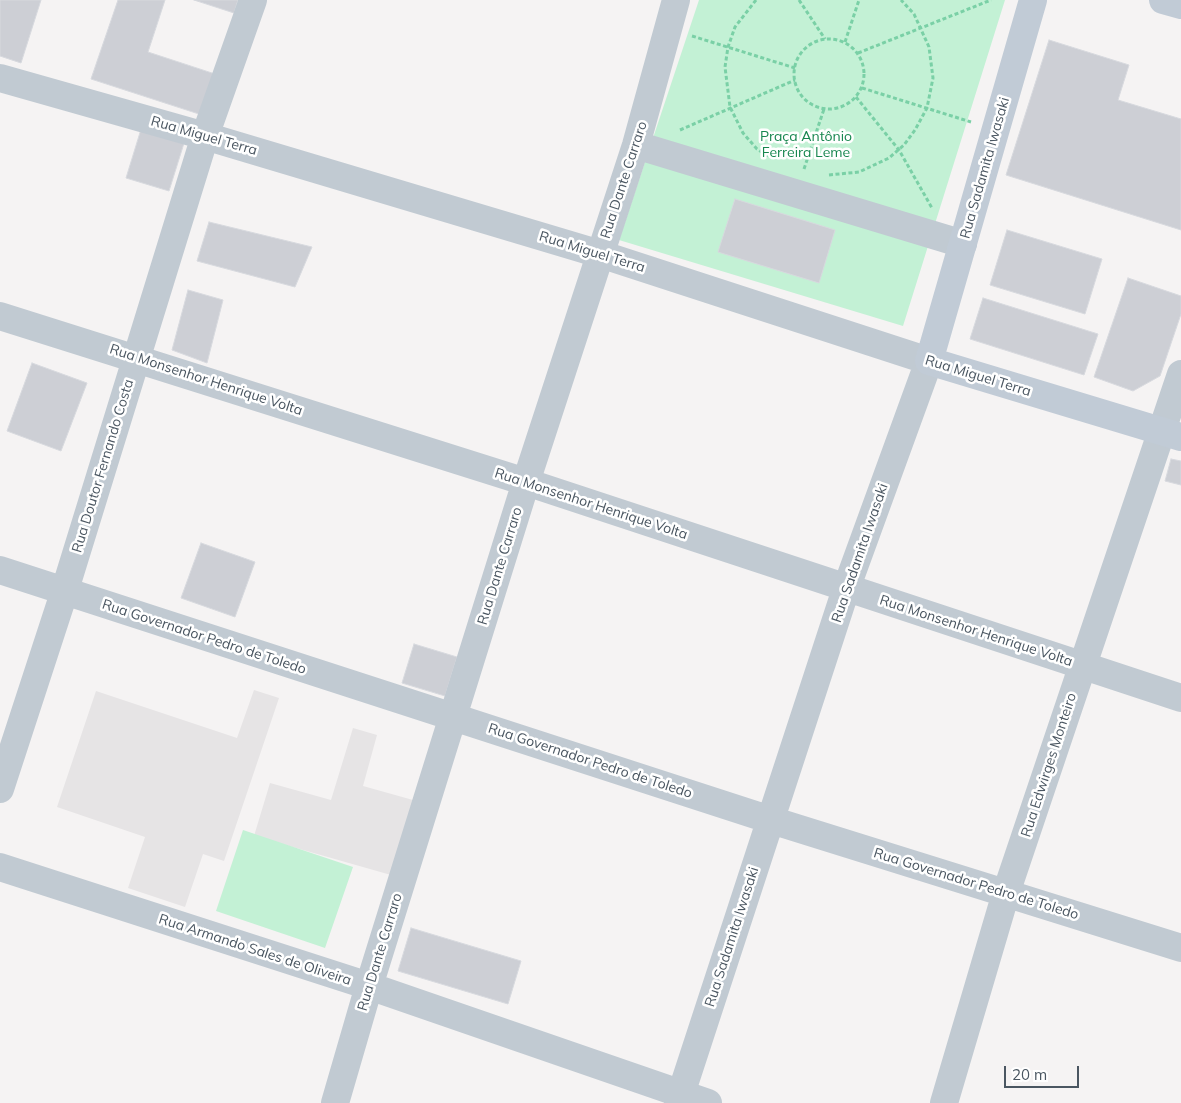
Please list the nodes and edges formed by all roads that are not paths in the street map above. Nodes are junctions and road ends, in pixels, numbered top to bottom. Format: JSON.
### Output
{"nodes":[{"id":1,"x":253,"y":0,"type":"edge"},
{"id":2,"x":676,"y":0,"type":"edge"},
{"id":3,"x":1033,"y":0,"type":"edge"},
{"id":4,"x":1164,"y":0,"type":"edge"},
{"id":5,"x":1181,"y":5,"type":"edge"},
{"id":6,"x":0,"y":78,"type":"edge"},
{"id":7,"x":205,"y":136,"type":"junction"},
{"id":8,"x":640,"y":146,"type":"junction"},
{"id":9,"x":957,"y":242,"type":"junction"},
{"id":10,"x":600,"y":254,"type":"junction"},
{"id":11,"x":0,"y":316,"type":"edge"},
{"id":12,"x":137,"y":358,"type":"junction"},
{"id":13,"x":929,"y":361,"type":"junction"},
{"id":14,"x":1181,"y":374,"type":"edge"},
{"id":15,"x":1171,"y":435,"type":"edge"},
{"id":16,"x":526,"y":482,"type":"junction"},
{"id":17,"x":0,"y":570,"type":"edge"},
{"id":18,"x":846,"y":589,"type":"junction"},
{"id":19,"x":64,"y":592,"type":"junction"},
{"id":20,"x":1082,"y":665,"type":"junction"},
{"id":21,"x":1181,"y":698,"type":"edge"},
{"id":22,"x":454,"y":717,"type":"junction"},
{"id":23,"x":0,"y":789,"type":"edge"},
{"id":24,"x":771,"y":820,"type":"junction"},
{"id":25,"x":0,"y":867,"type":"edge"},
{"id":26,"x":1006,"y":893,"type":"junction"},
{"id":27,"x":1181,"y":948,"type":"edge"},
{"id":28,"x":369,"y":986,"type":"junction"},
{"id":29,"x":679,"y":1098,"type":"edge"},
{"id":30,"x":335,"y":1103,"type":"edge"},
{"id":31,"x":708,"y":1103,"type":"edge"},
{"id":32,"x":944,"y":1103,"type":"edge"}],
"edges":[{"from":1,"to":7,"type":"street","name":"Rua Doutor Fernando Costa"},
{"from":2,"to":8,"type":"street","name":"Rua Dante Carraro"},
{"from":3,"to":9,"type":"main road","name":"Rua Sadamita Iwasaki"},
{"from":4,"to":5,"type":"main road"},
{"from":6,"to":7,"type":"street","name":"Rua Miguel Terra"},
{"from":7,"to":10,"type":"street","name":"Rua Miguel Terra"},
{"from":7,"to":12,"type":"street","name":"Rua Doutor Fernando Costa"},
{"from":8,"to":9,"type":"street"},
{"from":8,"to":10,"type":"street","name":"Rua Dante Carraro"},
{"from":9,"to":13,"type":"main road","name":"Rua Sadamita Iwasaki"},
{"from":10,"to":13,"type":"street","name":"Rua Miguel Terra"},
{"from":10,"to":16,"type":"street","name":"Rua Dante Carraro"},
{"from":11,"to":12,"type":"street","name":"Rua Monsenhor Henrique Volta"},
{"from":12,"to":16,"type":"street","name":"Rua Monsenhor Henrique Volta"},
{"from":12,"to":19,"type":"street","name":"Rua Doutor Fernando Costa"},
{"from":13,"to":15,"type":"main road","name":"Rua Miguel Terra"},
{"from":13,"to":18,"type":"street","name":"Rua Sadamita Iwasaki"},
{"from":14,"to":15,"type":"street","name":"Rua Edwirges Monteiro"},
{"from":15,"to":20,"type":"street","name":"Rua Edwirges Monteiro"},
{"from":16,"to":18,"type":"street","name":"Rua Monsenhor Henrique Volta"},
{"from":16,"to":22,"type":"street","name":"Rua Dante Carraro"},
{"from":17,"to":19,"type":"street","name":"Rua Governador Pedro de Toledo"},
{"from":18,"to":20,"type":"street","name":"Rua Monsenhor Henrique Volta"},
{"from":18,"to":24,"type":"street","name":"Rua Sadamita Iwasaki"},
{"from":19,"to":22,"type":"street","name":"Rua Governador Pedro de Toledo"},
{"from":19,"to":23,"type":"street","name":"Rua Doutor Fernando Costa"},
{"from":20,"to":21,"type":"street","name":"Rua Monsenhor Henrique Volta"},
{"from":20,"to":26,"type":"street","name":"Rua Edwirges Monteiro"},
{"from":22,"to":24,"type":"street","name":"Rua Governador Pedro de Toledo"},
{"from":22,"to":28,"type":"street","name":"Rua Dante Carraro"},
{"from":24,"to":26,"type":"street","name":"Rua Governador Pedro de Toledo"},
{"from":24,"to":29,"type":"street","name":"Rua Sadamita Iwasaki"},
{"from":25,"to":28,"type":"street","name":"Rua Armando Sales de Oliveira"},
{"from":26,"to":27,"type":"street","name":"Rua Governador Pedro de Toledo"},
{"from":26,"to":32,"type":"street","name":"Rua Edwirges Monteiro"},
{"from":28,"to":29,"type":"street","name":"Rua Armando Sales de Oliveira"},
{"from":28,"to":30,"type":"street","name":"Rua Dante Carraro"},
{"from":29,"to":31,"type":"street","name":"Rua Armando Sales de Oliveira"}]}
